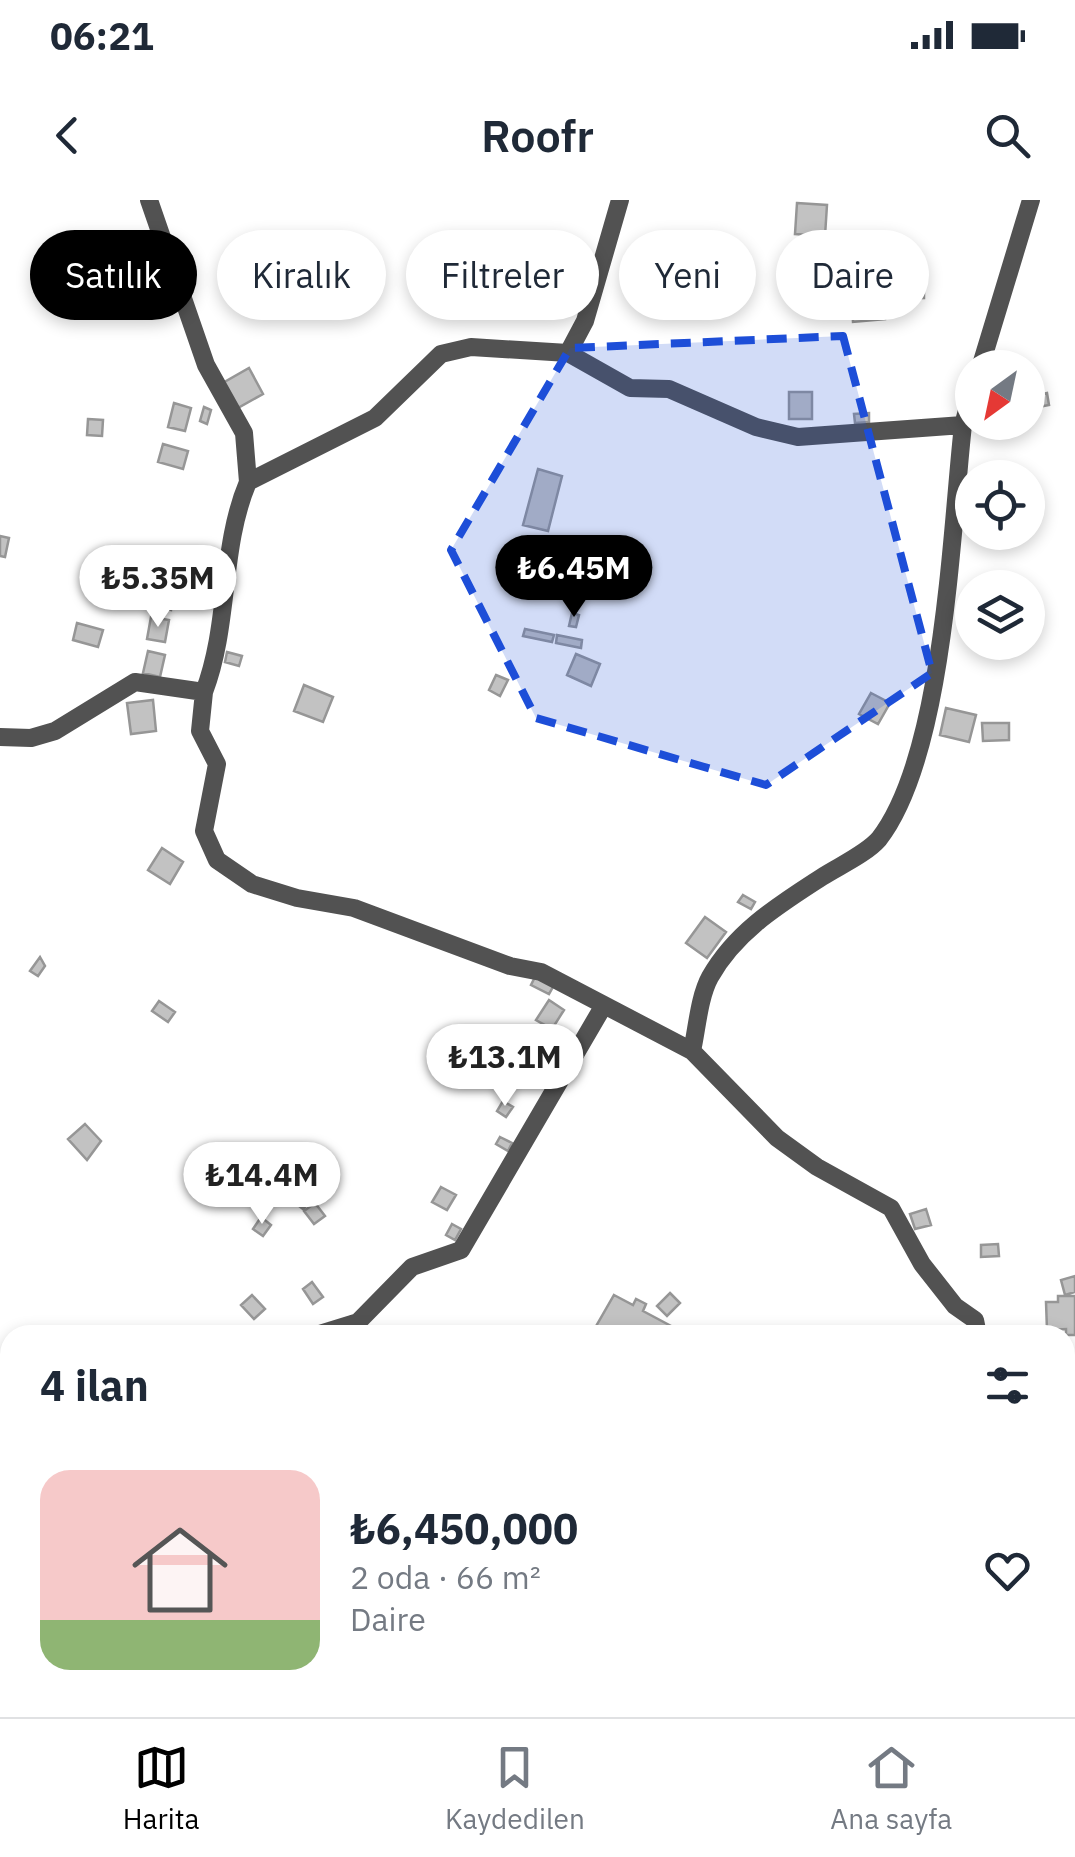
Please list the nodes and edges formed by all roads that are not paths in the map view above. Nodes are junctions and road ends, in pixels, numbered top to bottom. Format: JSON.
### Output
{"nodes":[{"id":1,"x":149,"y":200,"type":"edge"},
{"id":2,"x":620,"y":200,"type":"edge"},
{"id":3,"x":1032,"y":200,"type":"edge"},
{"id":4,"x":986,"y":350,"type":"edge"},
{"id":5,"x":568,"y":353,"type":"junction"},
{"id":6,"x":955,"y":426,"type":"edge"},
{"id":7,"x":960,"y":440,"type":"edge"},
{"id":8,"x":248,"y":482,"type":"junction"},
{"id":9,"x":204,"y":692,"type":"junction"},
{"id":10,"x":0,"y":737,"type":"edge"},
{"id":11,"x":604,"y":1005,"type":"junction"},
{"id":12,"x":692,"y":1051,"type":"junction"},
{"id":13,"x":348,"y":1325,"type":"edge"},
{"id":14,"x":976,"y":1325,"type":"edge"}],
"edges":[{"from":1,"to":8,"type":"street"},
{"from":2,"to":5,"type":"street"},
{"from":3,"to":4,"type":"street"},
{"from":5,"to":6,"type":"street"},
{"from":5,"to":8,"type":"street"},
{"from":7,"to":12,"type":"street"},
{"from":8,"to":9,"type":"street"},
{"from":9,"to":10,"type":"street"},
{"from":9,"to":11,"type":"street"},
{"from":11,"to":12,"type":"street"},
{"from":11,"to":13,"type":"street"},
{"from":12,"to":14,"type":"street"}]}
